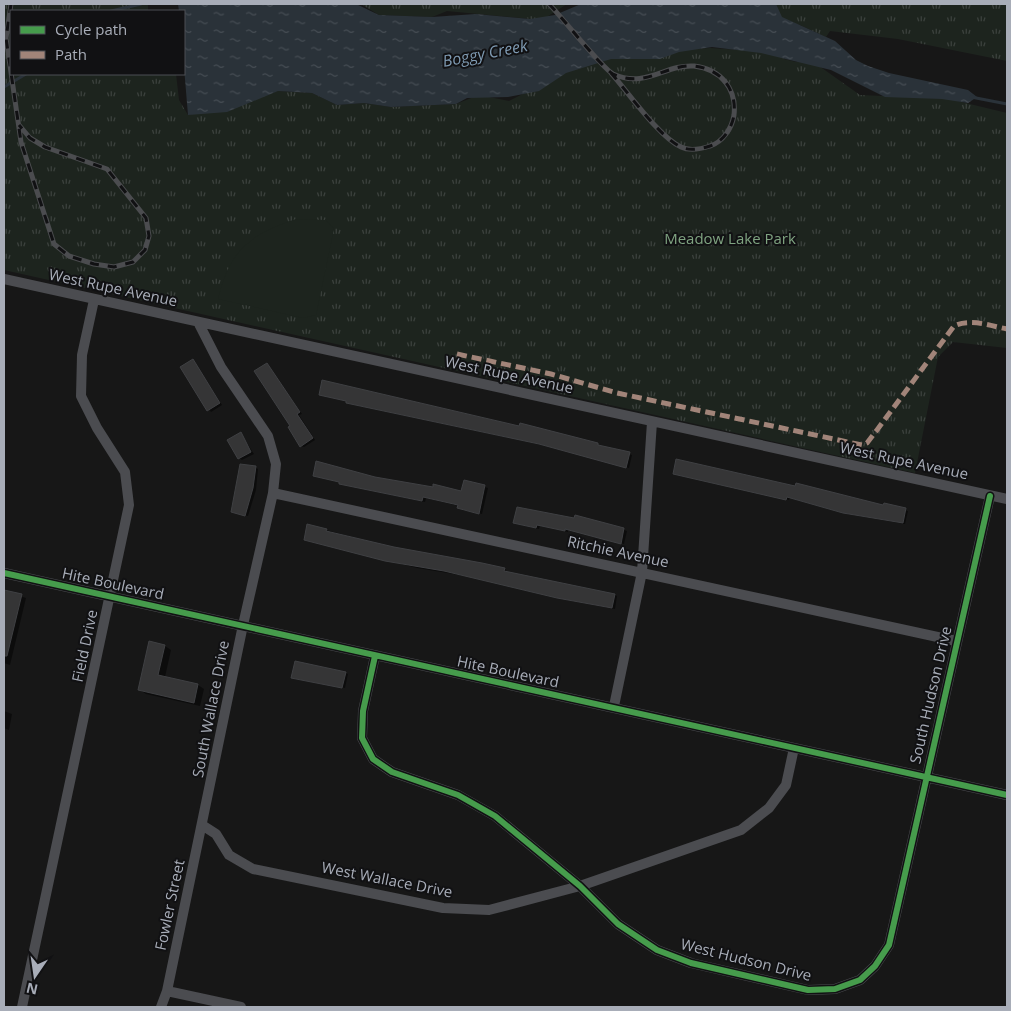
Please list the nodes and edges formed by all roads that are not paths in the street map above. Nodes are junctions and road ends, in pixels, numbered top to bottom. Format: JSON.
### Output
{"nodes":[{"id":1,"x":4,"y":279,"type":"edge"},
{"id":2,"x":94,"y":300,"type":"junction"},
{"id":3,"x":198,"y":322,"type":"junction"},
{"id":4,"x":652,"y":422,"type":"junction"},
{"id":5,"x":273,"y":493,"type":"junction"},
{"id":6,"x":990,"y":496,"type":"junction"},
{"id":7,"x":1007,"y":499,"type":"edge"},
{"id":8,"x":642,"y":572,"type":"junction"},
{"id":9,"x":4,"y":573,"type":"edge"},
{"id":10,"x":111,"y":597,"type":"junction"},
{"id":11,"x":243,"y":625,"type":"junction"},
{"id":12,"x":956,"y":641,"type":"junction"},
{"id":13,"x":375,"y":656,"type":"junction"},
{"id":14,"x":614,"y":706,"type":"junction"},
{"id":15,"x":794,"y":748,"type":"junction"},
{"id":16,"x":926,"y":776,"type":"junction"},
{"id":17,"x":1007,"y":795,"type":"edge"},
{"id":18,"x":202,"y":826,"type":"junction"},
{"id":19,"x":580,"y":886,"type":"junction"},
{"id":20,"x":860,"y":980,"type":"joint"},
{"id":21,"x":167,"y":991,"type":"junction"},
{"id":22,"x":22,"y":1007,"type":"edge"},
{"id":23,"x":161,"y":1007,"type":"edge"},
{"id":24,"x":241,"y":1007,"type":"edge"}],
"edges":[{"from":1,"to":2,"type":"street","name":"West Rupe Avenue"},
{"from":2,"to":3,"type":"street","name":"West Rupe Avenue"},
{"from":2,"to":10,"type":"street","name":"Field Drive"},
{"from":3,"to":4,"type":"street","name":"West Rupe Avenue"},
{"from":3,"to":5,"type":"street","name":"South Wallace Drive"},
{"from":4,"to":6,"type":"street","name":"West Rupe Avenue"},
{"from":4,"to":8,"type":"street"},
{"from":5,"to":8,"type":"street","name":"Ritchie Avenue"},
{"from":5,"to":11,"type":"street","name":"South Wallace Drive"},
{"from":6,"to":7,"type":"street","name":"West Rupe Avenue"},
{"from":6,"to":12,"type":"street","name":"South Hudson Drive"},
{"from":8,"to":12,"type":"street","name":"Ritchie Avenue"},
{"from":8,"to":14,"type":"street"},
{"from":9,"to":10,"type":"street","name":"Hite Boulevard"},
{"from":10,"to":11,"type":"street","name":"Hite Boulevard"},
{"from":10,"to":22,"type":"street","name":"Field Drive"},
{"from":11,"to":13,"type":"street","name":"Hite Boulevard"},
{"from":11,"to":18,"type":"street","name":"South Wallace Drive"},
{"from":12,"to":16,"type":"street","name":"South Hudson Drive"},
{"from":13,"to":14,"type":"street","name":"Hite Boulevard"},
{"from":13,"to":19,"type":"street","name":"West Hudson Drive"},
{"from":14,"to":15,"type":"street","name":"Hite Boulevard"},
{"from":15,"to":16,"type":"street","name":"Hite Boulevard"},
{"from":15,"to":19,"type":"street","name":"West Wallace Drive"},
{"from":16,"to":17,"type":"street","name":"Hite Boulevard"},
{"from":16,"to":20,"type":"street","name":"South Hudson Drive"},
{"from":18,"to":19,"type":"street","name":"West Wallace Drive"},
{"from":18,"to":21,"type":"street","name":"Fowler Street"},
{"from":19,"to":20,"type":"street","name":"West Hudson Drive"},
{"from":21,"to":23,"type":"street","name":"Fowler Street"},
{"from":21,"to":24,"type":"street"}]}
